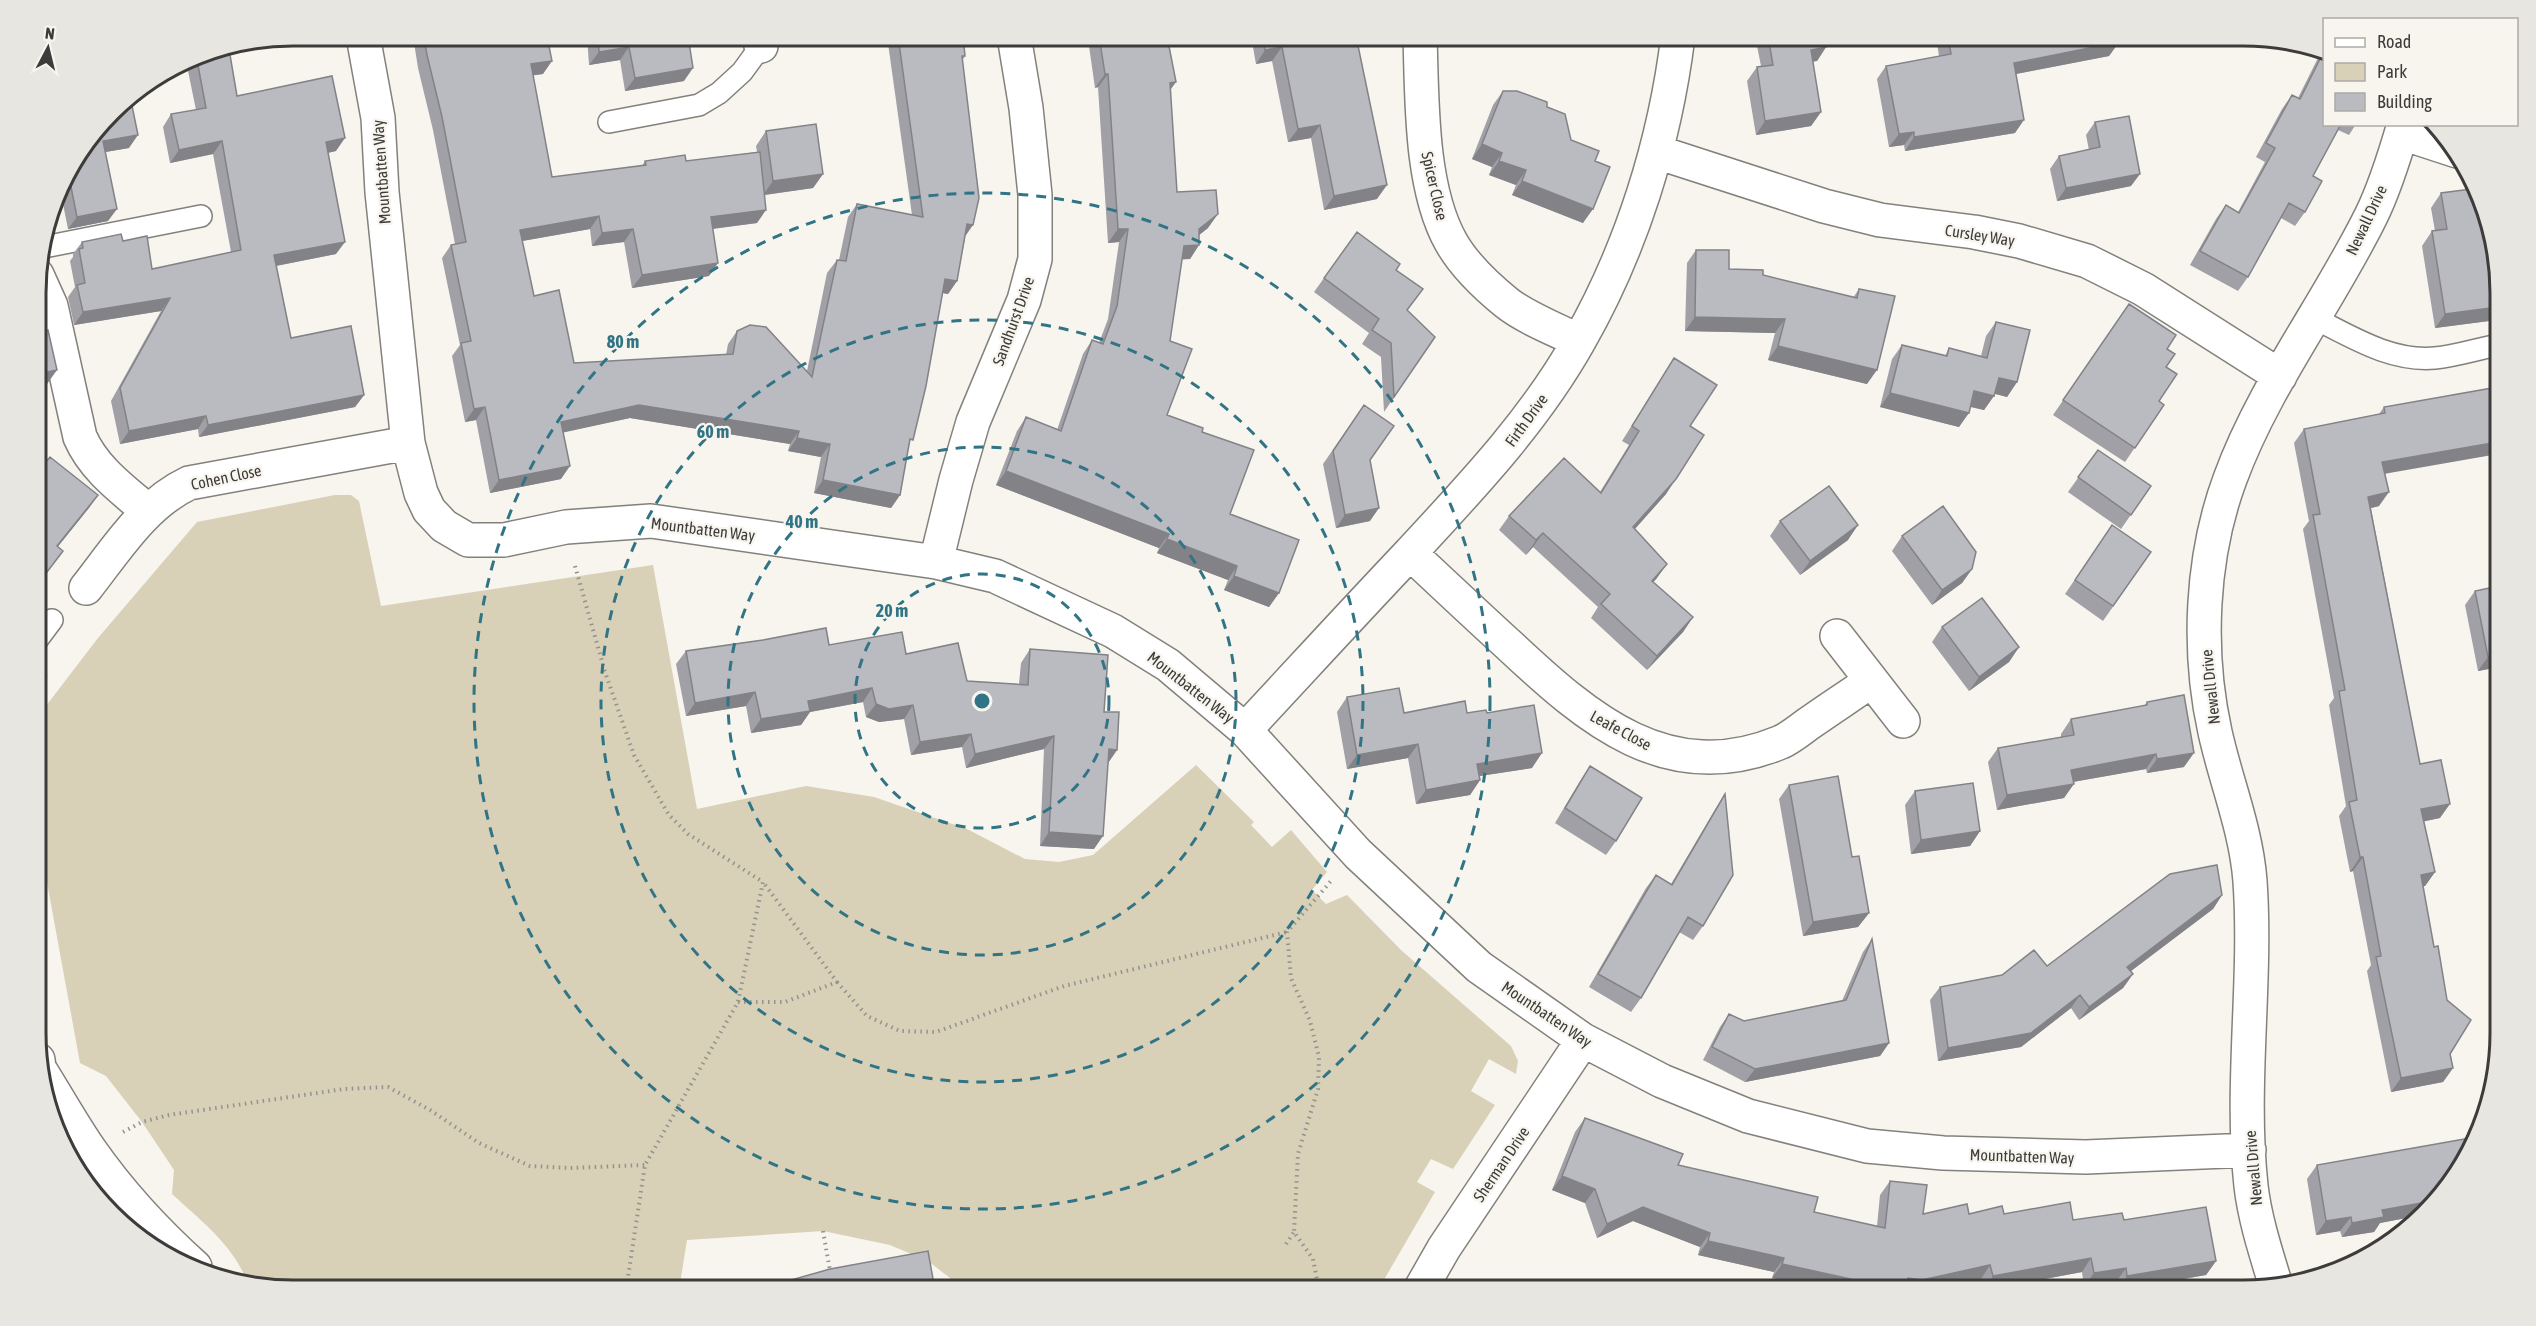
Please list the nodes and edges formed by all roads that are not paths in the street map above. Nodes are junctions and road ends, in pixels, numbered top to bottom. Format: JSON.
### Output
{"nodes":[{"id":1,"x":365,"y":46,"type":"edge"},
{"id":2,"x":757,"y":46,"type":"edge"},
{"id":3,"x":1016,"y":46,"type":"edge"},
{"id":4,"x":1420,"y":46,"type":"edge"},
{"id":5,"x":1676,"y":46,"type":"edge"},
{"id":6,"x":609,"y":122,"type":"dead end"},
{"id":7,"x":2403,"y":129,"type":"edge"},
{"id":8,"x":2440,"y":144,"type":"edge"},
{"id":9,"x":1657,"y":152,"type":"junction"},
{"id":10,"x":201,"y":216,"type":"dead end"},
{"id":11,"x":51,"y":246,"type":"edge"},
{"id":12,"x":46,"y":314,"type":"edge"},
{"id":13,"x":2314,"y":318,"type":"junction"},
{"id":14,"x":1579,"y":341,"type":"junction"},
{"id":15,"x":2490,"y":347,"type":"edge"},
{"id":16,"x":2280,"y":376,"type":"junction"},
{"id":17,"x":408,"y":443,"type":"junction"},
{"id":18,"x":148,"y":512,"type":"junction"},
{"id":19,"x":1410,"y":553,"type":"junction"},
{"id":20,"x":936,"y":562,"type":"junction"},
{"id":21,"x":86,"y":588,"type":"dead end"},
{"id":22,"x":52,"y":620,"type":"dead end"},
{"id":23,"x":46,"y":628,"type":"edge"},
{"id":24,"x":1837,"y":636,"type":"dead end"},
{"id":25,"x":1872,"y":681,"type":"junction"},
{"id":26,"x":1903,"y":721,"type":"dead end"},
{"id":27,"x":1245,"y":730,"type":"junction"},
{"id":28,"x":1583,"y":1040,"type":"junction"},
{"id":29,"x":53,"y":1088,"type":"edge"},
{"id":30,"x":2249,"y":1150,"type":"junction"},
{"id":31,"x":175,"y":1249,"type":"edge"},
{"id":32,"x":2274,"y":1277,"type":"edge"},
{"id":33,"x":1426,"y":1280,"type":"edge"}],
"edges":[{"from":1,"to":17,"type":"street","name":"Mountbatten Way"},
{"from":2,"to":6,"type":"lane"},
{"from":3,"to":20,"type":"street","name":"Sandhurst Drive"},
{"from":4,"to":14,"type":"street","name":"Spicer Close"},
{"from":5,"to":9,"type":"street","name":"Firth Drive"},
{"from":7,"to":8,"type":"street"},
{"from":7,"to":13,"type":"street","name":"Newall Drive"},
{"from":9,"to":14,"type":"street","name":"Firth Drive"},
{"from":9,"to":16,"type":"street","name":"Cursley Way"},
{"from":10,"to":11,"type":"lane"},
{"from":12,"to":18,"type":"street"},
{"from":13,"to":15,"type":"lane"},
{"from":13,"to":16,"type":"street","name":"Newall Drive"},
{"from":14,"to":19,"type":"street","name":"Firth Drive"},
{"from":16,"to":30,"type":"street","name":"Newall Drive"},
{"from":17,"to":18,"type":"street","name":"Cohen Close"},
{"from":17,"to":20,"type":"street","name":"Mountbatten Way"},
{"from":18,"to":21,"type":"street","name":"Cohen Close"},
{"from":19,"to":25,"type":"street","name":"Leafe Close"},
{"from":19,"to":27,"type":"street","name":"Firth Drive"},
{"from":20,"to":27,"type":"street","name":"Mountbatten Way"},
{"from":22,"to":23,"type":"lane"},
{"from":24,"to":25,"type":"street"},
{"from":25,"to":26,"type":"street"},
{"from":27,"to":28,"type":"street","name":"Mountbatten Way"},
{"from":28,"to":30,"type":"street","name":"Mountbatten Way"},
{"from":28,"to":33,"type":"street","name":"Sherman Drive"},
{"from":29,"to":31,"type":"street"},
{"from":30,"to":32,"type":"street","name":"Newall Drive"}]}
